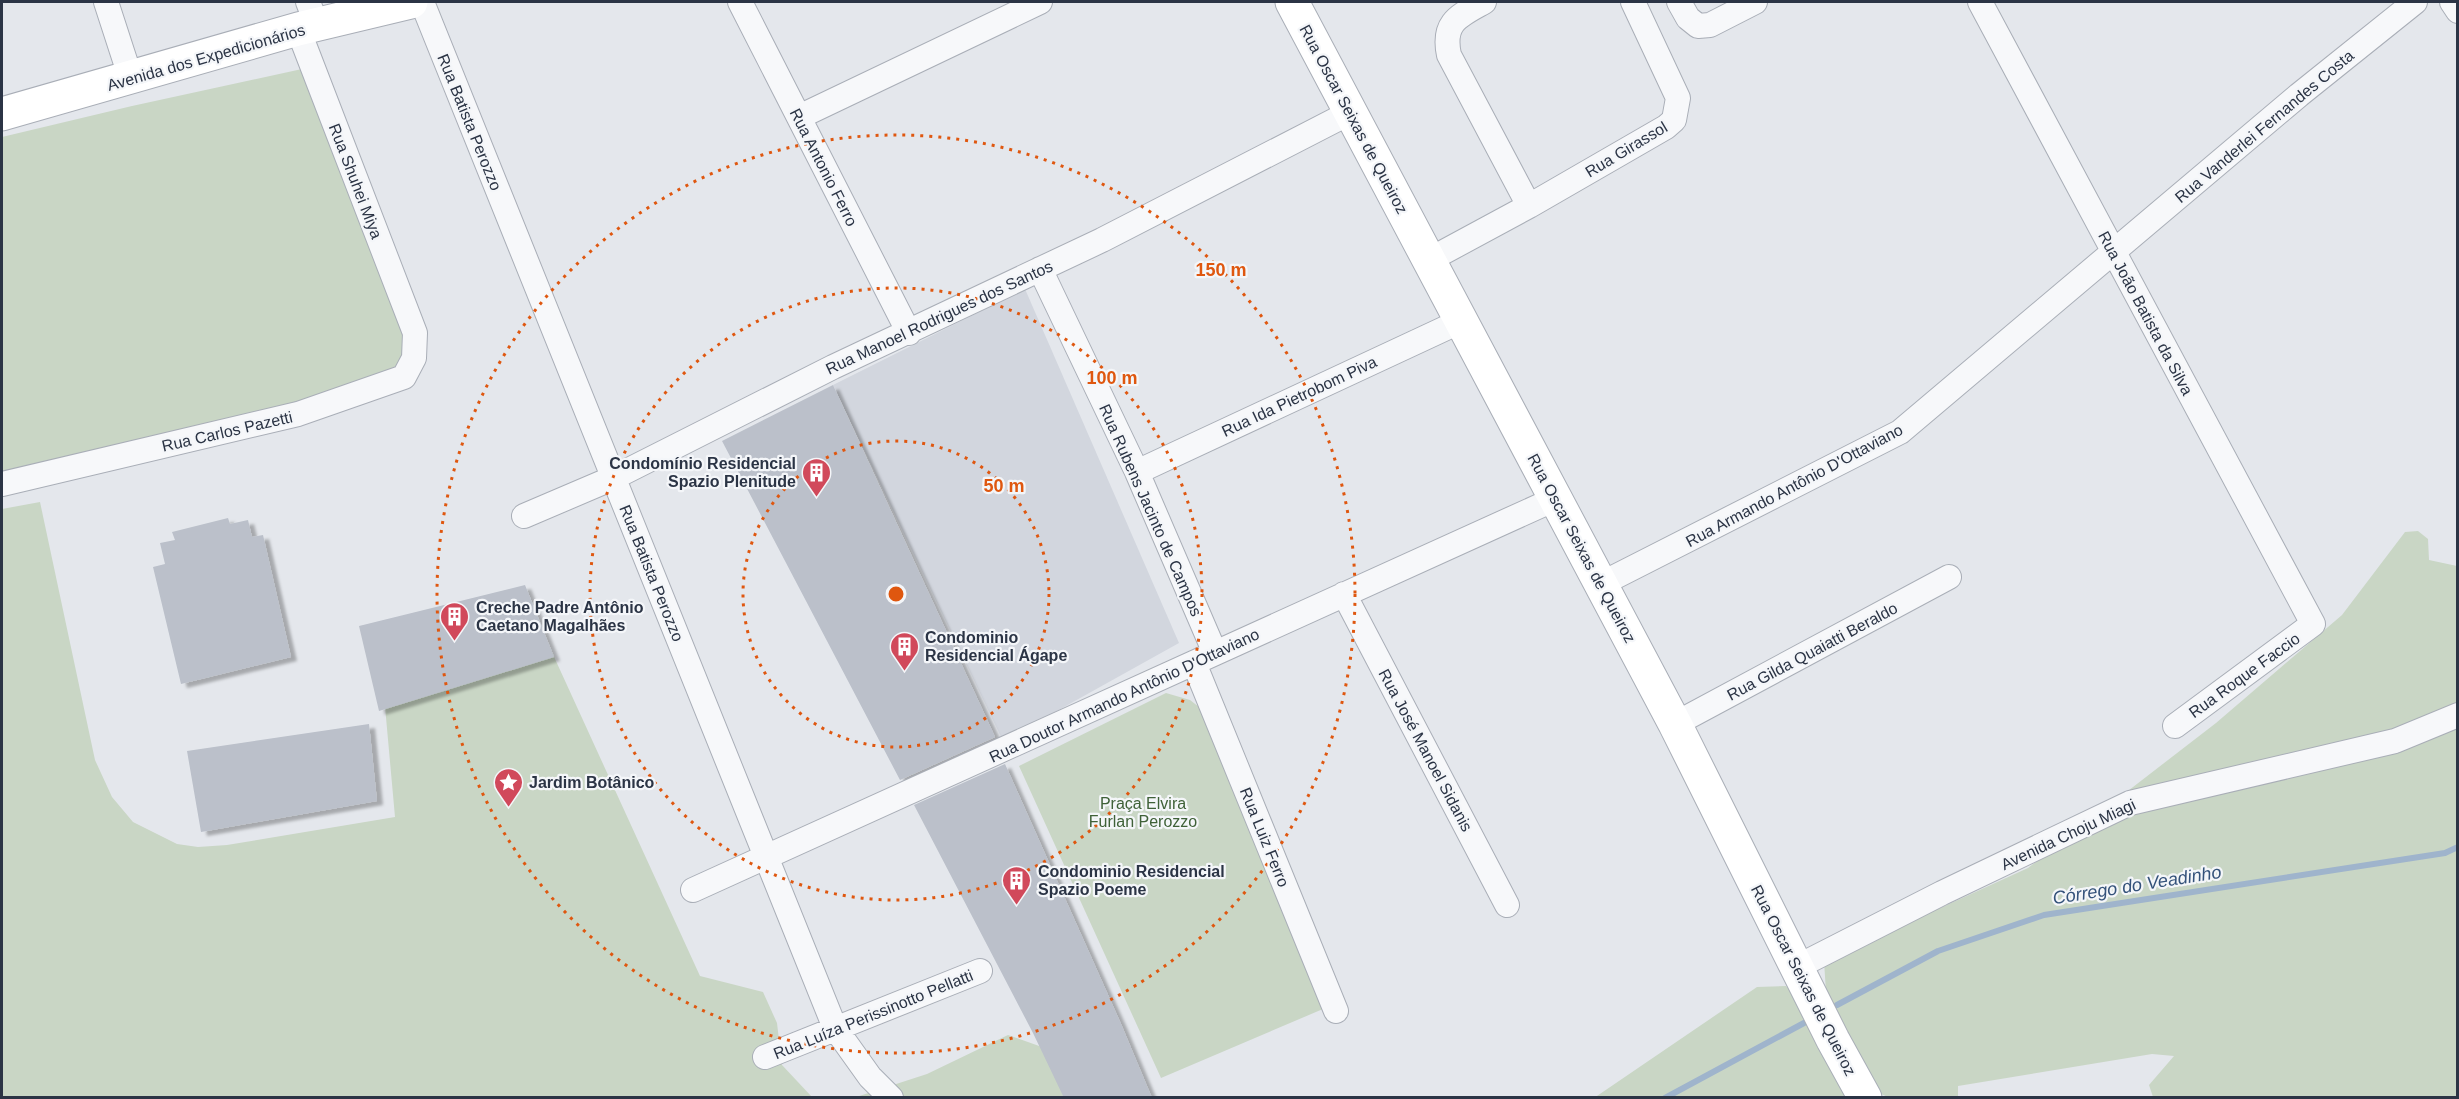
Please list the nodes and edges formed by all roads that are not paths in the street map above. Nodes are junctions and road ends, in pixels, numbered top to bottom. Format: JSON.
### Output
{"nodes":[{"id":1,"x":106,"y":2,"type":"edge"},
{"id":2,"x":411,"y":2,"type":"edge"},
{"id":3,"x":422,"y":2,"type":"edge"},
{"id":4,"x":740,"y":2,"type":"edge"},
{"id":5,"x":1040,"y":2,"type":"edge"},
{"id":6,"x":1292,"y":2,"type":"edge"},
{"id":7,"x":1484,"y":2,"type":"edge"},
{"id":8,"x":1633,"y":2,"type":"edge"},
{"id":9,"x":1679,"y":2,"type":"edge"},
{"id":10,"x":1755,"y":2,"type":"edge"},
{"id":11,"x":1980,"y":2,"type":"edge"},
{"id":12,"x":2415,"y":2,"type":"edge"},
{"id":13,"x":2452,"y":2,"type":"edge"},
{"id":14,"x":2457,"y":11,"type":"edge"},
{"id":15,"x":308,"y":19,"type":"edge"},
{"id":16,"x":131,"y":79,"type":"junction"},
{"id":17,"x":1351,"y":112,"type":"junction"},
{"id":18,"x":2,"y":114,"type":"edge"},
{"id":19,"x":799,"y":117,"type":"junction"},
{"id":20,"x":1529,"y":206,"type":"junction"},
{"id":21,"x":2114,"y":253,"type":"junction"},
{"id":22,"x":1429,"y":260,"type":"junction"},
{"id":23,"x":1040,"y":269,"type":"junction"},
{"id":24,"x":1461,"y":321,"type":"junction"},
{"id":25,"x":415,"y":333,"type":"joint"},
{"id":26,"x":909,"y":333,"type":"junction"},
{"id":27,"x":1137,"y":472,"type":"junction"},
{"id":28,"x":614,"y":478,"type":"junction"},
{"id":29,"x":2,"y":484,"type":"edge"},
{"id":30,"x":1555,"y":499,"type":"junction"},
{"id":31,"x":524,"y":516,"type":"dead end"},
{"id":32,"x":1949,"y":577,"type":"dead end"},
{"id":33,"x":1601,"y":584,"type":"junction"},
{"id":34,"x":1344,"y":594,"type":"junction"},
{"id":35,"x":2313,"y":624,"type":"joint"},
{"id":36,"x":1204,"y":658,"type":"junction"},
{"id":37,"x":2457,"y":715,"type":"edge"},
{"id":38,"x":1675,"y":724,"type":"junction"},
{"id":39,"x":2175,"y":726,"type":"dead end"},
{"id":40,"x":766,"y":857,"type":"junction"},
{"id":41,"x":693,"y":890,"type":"dead end"},
{"id":42,"x":1507,"y":905,"type":"dead end"},
{"id":43,"x":1797,"y":967,"type":"junction"},
{"id":44,"x":980,"y":970,"type":"dead end"},
{"id":45,"x":1336,"y":1011,"type":"dead end"},
{"id":46,"x":836,"y":1028,"type":"junction"},
{"id":47,"x":765,"y":1057,"type":"dead end"},
{"id":48,"x":891,"y":1098,"type":"edge"},
{"id":49,"x":1865,"y":1098,"type":"edge"}],
"edges":[{"from":1,"to":16,"type":"street"},
{"from":2,"to":15,"type":"street","name":"Avenida dos Expedicionários"},
{"from":3,"to":28,"type":"street","name":"Rua Batista Perozzo"},
{"from":4,"to":19,"type":"street","name":"Rua Antonio Ferro"},
{"from":5,"to":19,"type":"street"},
{"from":6,"to":17,"type":"street","name":"Rua Oscar Seixas de Queiroz"},
{"from":7,"to":20,"type":"street"},
{"from":8,"to":20,"type":"street","name":"Rua Girassol"},
{"from":9,"to":10,"type":"street"},
{"from":11,"to":21,"type":"street","name":"Rua João Batista da Silva"},
{"from":12,"to":21,"type":"street","name":"Rua Vanderlei Fernandes Costa"},
{"from":13,"to":14,"type":"street"},
{"from":15,"to":16,"type":"street","name":"Avenida dos Expedicionários"},
{"from":15,"to":25,"type":"street","name":"Rua Shuhei Miya"},
{"from":16,"to":18,"type":"street","name":"Avenida dos Expedicionários"},
{"from":17,"to":22,"type":"street","name":"Rua Oscar Seixas de Queiroz"},
{"from":17,"to":23,"type":"street","name":"Rua Manoel Rodrigues dos Santos"},
{"from":19,"to":26,"type":"street","name":"Rua Antonio Ferro"},
{"from":20,"to":22,"type":"street","name":"Rua Girassol"},
{"from":21,"to":33,"type":"street","name":"Rua Armando Antônio D'Ottaviano"},
{"from":21,"to":35,"type":"street","name":"Rua João Batista da Silva"},
{"from":22,"to":24,"type":"street","name":"Rua Oscar Seixas de Queiroz"},
{"from":23,"to":26,"type":"street","name":"Rua Manoel Rodrigues dos Santos"},
{"from":23,"to":27,"type":"street","name":"Rua Rubens Jacinto de Campos"},
{"from":24,"to":27,"type":"street","name":"Rua Ida Pietrobom Piva"},
{"from":24,"to":30,"type":"street","name":"Rua Oscar Seixas de Queiroz"},
{"from":25,"to":29,"type":"street","name":"Rua Carlos Pazetti"},
{"from":26,"to":28,"type":"street","name":"Rua Manoel Rodrigues dos Santos"},
{"from":27,"to":36,"type":"street","name":"Rua Rubens Jacinto de Campos"},
{"from":28,"to":31,"type":"street","name":"Rua Manoel Rodrigues dos Santos"},
{"from":28,"to":40,"type":"street","name":"Rua Batista Perozzo"},
{"from":30,"to":33,"type":"street","name":"Rua Oscar Seixas de Queiroz"},
{"from":30,"to":34,"type":"street","name":"Rua Doutor Armando Antônio D'Ottaviano"},
{"from":32,"to":38,"type":"street","name":"Rua Gilda Quaiatti Beraldo"},
{"from":33,"to":38,"type":"street","name":"Rua Oscar Seixas de Queiroz"},
{"from":34,"to":36,"type":"street","name":"Rua Doutor Armando Antônio D'Ottaviano"},
{"from":34,"to":42,"type":"street","name":"Rua José Manoel Sidanis"},
{"from":35,"to":39,"type":"street","name":"Rua Roque Faccio"},
{"from":36,"to":40,"type":"street","name":"Rua Doutor Armando Antônio D'Ottaviano"},
{"from":36,"to":45,"type":"street","name":"Rua Luiz Ferro"},
{"from":37,"to":43,"type":"street","name":"Avenida Choju Miagi"},
{"from":38,"to":43,"type":"street","name":"Rua Oscar Seixas de Queiroz"},
{"from":40,"to":41,"type":"street","name":"Rua Doutor Armando Antônio D'Ottaviano"},
{"from":40,"to":46,"type":"street","name":"Rua Batista Perozzo"},
{"from":43,"to":49,"type":"street","name":"Rua Oscar Seixas de Queiroz"},
{"from":44,"to":46,"type":"street","name":"Rua Luíza Perissinotto Pellatti"},
{"from":46,"to":47,"type":"street","name":"Rua Luíza Perissinotto Pellatti"},
{"from":46,"to":48,"type":"street","name":"Rua Batista Perozzo"}]}
